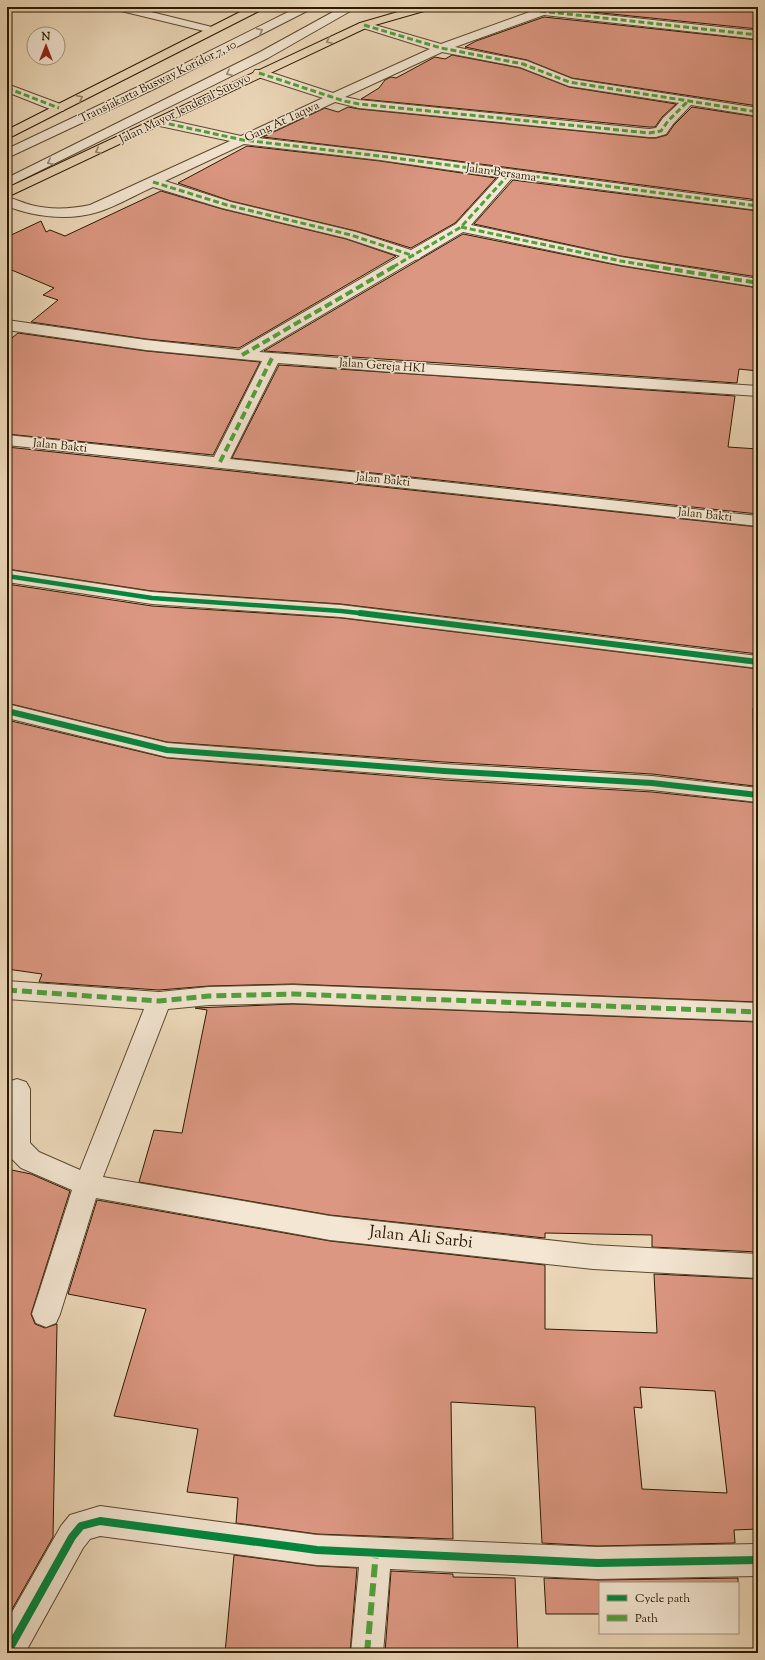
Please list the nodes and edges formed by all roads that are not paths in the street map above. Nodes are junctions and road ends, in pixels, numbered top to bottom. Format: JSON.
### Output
{"nodes":[{"id":1,"x":118,"y":7,"type":"edge"},
{"id":2,"x":257,"y":7,"type":"edge"},
{"id":3,"x":307,"y":7,"type":"edge"},
{"id":4,"x":350,"y":7,"type":"edge"},
{"id":5,"x":391,"y":7,"type":"edge"},
{"id":6,"x":427,"y":7,"type":"edge"},
{"id":7,"x":555,"y":7,"type":"edge"},
{"id":8,"x":540,"y":12,"type":"junction"},
{"id":9,"x":364,"y":25,"type":"junction"},
{"id":10,"x":212,"y":30,"type":"junction"},
{"id":11,"x":758,"y":35,"type":"edge"},
{"id":12,"x":441,"y":48,"type":"junction"},
{"id":13,"x":259,"y":73,"type":"junction"},
{"id":14,"x":7,"y":88,"type":"edge"},
{"id":15,"x":334,"y":97,"type":"junction"},
{"id":16,"x":689,"y":100,"type":"junction"},
{"id":17,"x":59,"y":108,"type":"junction"},
{"id":18,"x":758,"y":112,"type":"edge"},
{"id":19,"x":160,"y":122,"type":"junction"},
{"id":20,"x":7,"y":135,"type":"edge"},
{"id":21,"x":243,"y":140,"type":"junction"},
{"id":22,"x":7,"y":154,"type":"edge"},
{"id":23,"x":509,"y":174,"type":"junction"},
{"id":24,"x":153,"y":182,"type":"junction"},
{"id":25,"x":7,"y":183,"type":"edge"},
{"id":26,"x":7,"y":193,"type":"edge"},
{"id":27,"x":7,"y":201,"type":"edge"},
{"id":28,"x":758,"y":206,"type":"edge"},
{"id":29,"x":461,"y":227,"type":"junction"},
{"id":30,"x":414,"y":256,"type":"junction"},
{"id":31,"x":758,"y":283,"type":"edge"},
{"id":32,"x":7,"y":325,"type":"edge"},
{"id":33,"x":242,"y":355,"type":"junction"},
{"id":34,"x":272,"y":358,"type":"junction"},
{"id":35,"x":758,"y":391,"type":"edge"},
{"id":36,"x":7,"y":440,"type":"edge"},
{"id":37,"x":220,"y":462,"type":"junction"},
{"id":38,"x":758,"y":521,"type":"edge"},
{"id":39,"x":7,"y":576,"type":"edge"},
{"id":40,"x":758,"y":662,"type":"edge"},
{"id":41,"x":7,"y":711,"type":"edge"},
{"id":42,"x":758,"y":795,"type":"edge"},
{"id":43,"x":7,"y":990,"type":"edge"},
{"id":44,"x":159,"y":1001,"type":"junction"},
{"id":45,"x":758,"y":1012,"type":"edge"},
{"id":46,"x":17,"y":1088,"type":"dead end"},
{"id":47,"x":87,"y":1185,"type":"junction"},
{"id":48,"x":758,"y":1266,"type":"edge"},
{"id":49,"x":46,"y":1314,"type":"dead end"},
{"id":50,"x":376,"y":1552,"type":"junction"},
{"id":51,"x":758,"y":1560,"type":"edge"},
{"id":52,"x":7,"y":1653,"type":"edge"},
{"id":53,"x":367,"y":1653,"type":"edge"}],
"edges":[{"from":1,"to":10,"type":"street"},
{"from":2,"to":10,"type":"highway"},
{"from":22,"to":3,"type":"street","name":"Transjakarta Busway Koridor 7, 10","one_way":true},
{"from":4,"to":25,"type":"street","name":"Transjakarta Busway Koridor 7, 10","one_way":true},
{"from":5,"to":9,"type":"highway","name":"Jalan Mayor Jenderal Sutoyo"},
{"from":6,"to":9,"type":"highway","name":"Jalan Mayor Jenderal Sutoyo"},
{"from":7,"to":8,"type":"street","name":"Gang At Taqwa"},
{"from":8,"to":11,"type":"street"},
{"from":8,"to":12,"type":"street","name":"Gang At Taqwa"},
{"from":9,"to":12,"type":"street"},
{"from":9,"to":13,"type":"highway","name":"Jalan Mayor Jenderal Sutoyo","one_way":true},
{"from":17,"to":10,"type":"highway","one_way":true},
{"from":12,"to":15,"type":"street","name":"Gang At Taqwa"},
{"from":12,"to":16,"type":"street"},
{"from":13,"to":15,"type":"street"},
{"from":13,"to":19,"type":"highway","name":"Jalan Mayor Jenderal Sutoyo"},
{"from":14,"to":17,"type":"street"},
{"from":15,"to":16,"type":"street"},
{"from":15,"to":21,"type":"street","name":"Gang At Taqwa"},
{"from":16,"to":18,"type":"street"},
{"from":17,"to":20,"type":"highway"},
{"from":19,"to":21,"type":"street","name":"Jalan Bersama"},
{"from":19,"to":26,"type":"highway","name":"Jalan Mayor Jenderal Sutoyo","one_way":true},
{"from":21,"to":23,"type":"street","name":"Jalan Bersama"},
{"from":21,"to":24,"type":"street","name":"Gang At Taqwa"},
{"from":23,"to":28,"type":"street","name":"Jalan Bersama"},
{"from":23,"to":29,"type":"street"},
{"from":24,"to":27,"type":"street","name":"Gang At Taqwa"},
{"from":24,"to":30,"type":"street"},
{"from":29,"to":30,"type":"street"},
{"from":29,"to":31,"type":"street"},
{"from":30,"to":33,"type":"street"},
{"from":32,"to":33,"type":"street","name":"Jalan Gereja HKI"},
{"from":33,"to":34,"type":"street","name":"Jalan Gereja HKI"},
{"from":34,"to":35,"type":"street","name":"Jalan Gereja HKI"},
{"from":34,"to":37,"type":"street"},
{"from":36,"to":37,"type":"street","name":"Jalan Bakti"},
{"from":37,"to":38,"type":"street","name":"Jalan Bakti"},
{"from":39,"to":40,"type":"street"},
{"from":41,"to":42,"type":"street"},
{"from":43,"to":44,"type":"street"},
{"from":44,"to":45,"type":"street"},
{"from":44,"to":47,"type":"street"},
{"from":46,"to":47,"type":"street","name":"Jalan Ali Sarbi"},
{"from":47,"to":48,"type":"street","name":"Jalan Ali Sarbi"},
{"from":47,"to":49,"type":"street"},
{"from":50,"to":51,"type":"street"},
{"from":50,"to":52,"type":"street"},
{"from":50,"to":53,"type":"street"}]}
